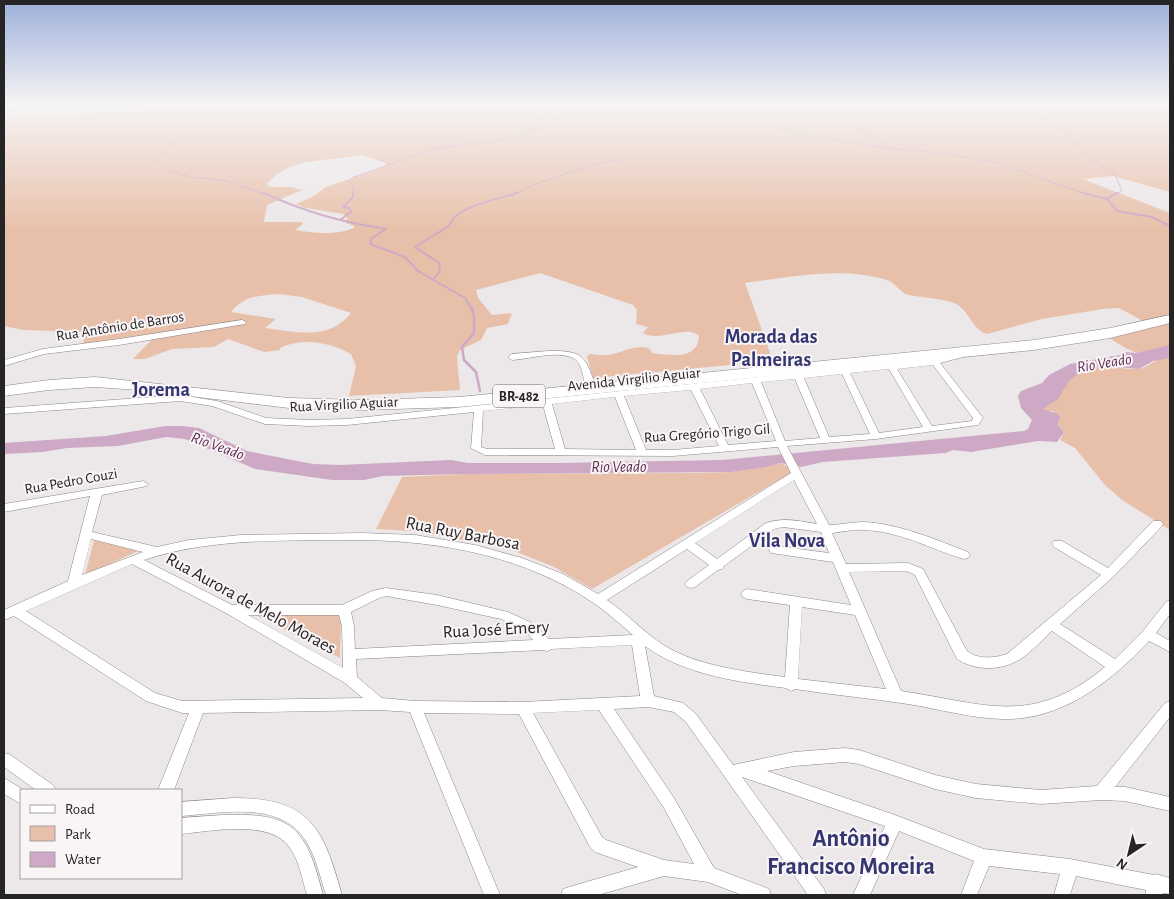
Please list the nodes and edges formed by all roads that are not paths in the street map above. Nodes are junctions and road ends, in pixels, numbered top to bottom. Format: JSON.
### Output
{"nodes":[{"id":1,"x":1170,"y":319,"type":"edge"},
{"id":2,"x":242,"y":322,"type":"dead end"},
{"id":3,"x":968,"y":351,"type":"junction"},
{"id":4,"x":512,"y":357,"type":"dead end"},
{"id":5,"x":6,"y":361,"type":"edge"},
{"id":6,"x":935,"y":362,"type":"junction"},
{"id":7,"x":892,"y":366,"type":"junction"},
{"id":8,"x":845,"y":371,"type":"junction"},
{"id":9,"x":798,"y":375,"type":"junction"},
{"id":10,"x":755,"y":380,"type":"junction"},
{"id":11,"x":694,"y":386,"type":"junction"},
{"id":12,"x":592,"y":389,"type":"junction"},
{"id":13,"x":4,"y":392,"type":"edge"},
{"id":14,"x":619,"y":395,"type":"junction"},
{"id":15,"x":547,"y":401,"type":"junction"},
{"id":16,"x":479,"y":408,"type":"junction"},
{"id":17,"x":4,"y":411,"type":"edge"},
{"id":18,"x":930,"y":429,"type":"junction"},
{"id":19,"x":876,"y":436,"type":"junction"},
{"id":20,"x":826,"y":441,"type":"junction"},
{"id":21,"x":783,"y":447,"type":"junction"},
{"id":22,"x":725,"y":449,"type":"junction"},
{"id":23,"x":560,"y":452,"type":"junction"},
{"id":24,"x":642,"y":453,"type":"junction"},
{"id":25,"x":796,"y":473,"type":"junction"},
{"id":26,"x":142,"y":484,"type":"dead end"},
{"id":27,"x":97,"y":492,"type":"junction"},
{"id":28,"x":4,"y":508,"type":"edge"},
{"id":29,"x":1157,"y":524,"type":"dead end"},
{"id":30,"x":825,"y":529,"type":"junction"},
{"id":31,"x":86,"y":534,"type":"junction"},
{"id":32,"x":687,"y":543,"type":"junction"},
{"id":33,"x":1058,"y":544,"type":"dead end"},
{"id":34,"x":775,"y":550,"type":"dead end"},
{"id":35,"x":157,"y":551,"type":"junction"},
{"id":36,"x":964,"y":555,"type":"dead end"},
{"id":37,"x":133,"y":559,"type":"junction"},
{"id":38,"x":840,"y":563,"type":"junction"},
{"id":39,"x":718,"y":566,"type":"junction"},
{"id":40,"x":1109,"y":574,"type":"junction"},
{"id":41,"x":692,"y":584,"type":"dead end"},
{"id":42,"x":72,"y":585,"type":"junction"},
{"id":43,"x":747,"y":594,"type":"dead end"},
{"id":44,"x":599,"y":599,"type":"junction"},
{"id":45,"x":796,"y":603,"type":"junction"},
{"id":46,"x":1170,"y":605,"type":"edge"},
{"id":47,"x":230,"y":610,"type":"junction"},
{"id":48,"x":344,"y":610,"type":"junction"},
{"id":49,"x":861,"y":611,"type":"junction"},
{"id":50,"x":10,"y":612,"type":"edge"},
{"id":51,"x":1052,"y":624,"type":"junction"},
{"id":52,"x":1149,"y":635,"type":"junction"},
{"id":53,"x":641,"y":639,"type":"junction"},
{"id":54,"x":547,"y":646,"type":"junction"},
{"id":55,"x":1170,"y":647,"type":"edge"},
{"id":56,"x":350,"y":654,"type":"junction"},
{"id":57,"x":1115,"y":666,"type":"junction"},
{"id":58,"x":350,"y":680,"type":"junction"},
{"id":59,"x":791,"y":685,"type":"junction"},
{"id":60,"x":896,"y":696,"type":"junction"},
{"id":61,"x":648,"y":701,"type":"junction"},
{"id":62,"x":379,"y":704,"type":"junction"},
{"id":63,"x":604,"y":705,"type":"junction"},
{"id":64,"x":415,"y":707,"type":"junction"},
{"id":65,"x":1170,"y":707,"type":"edge"},
{"id":66,"x":198,"y":708,"type":"junction"},
{"id":67,"x":523,"y":708,"type":"junction"},
{"id":68,"x":4,"y":759,"type":"edge"},
{"id":69,"x":737,"y":770,"type":"junction"},
{"id":70,"x":4,"y":785,"type":"edge"},
{"id":71,"x":47,"y":789,"type":"edge"},
{"id":72,"x":166,"y":789,"type":"edge"},
{"id":73,"x":1102,"y":793,"type":"junction"},
{"id":74,"x":20,"y":796,"type":"edge"},
{"id":75,"x":1170,"y":804,"type":"edge"},
{"id":76,"x":182,"y":809,"type":"edge"},
{"id":77,"x":895,"y":822,"type":"junction"},
{"id":78,"x":182,"y":826,"type":"edge"},
{"id":79,"x":984,"y":857,"type":"junction"},
{"id":80,"x":1070,"y":867,"type":"junction"},
{"id":81,"x":664,"y":868,"type":"junction"},
{"id":82,"x":708,"y":874,"type":"junction"},
{"id":83,"x":1160,"y":888,"type":"edge"},
{"id":84,"x":315,"y":895,"type":"edge"},
{"id":85,"x":334,"y":895,"type":"edge"},
{"id":86,"x":492,"y":895,"type":"edge"},
{"id":87,"x":568,"y":895,"type":"edge"},
{"id":88,"x":763,"y":895,"type":"edge"},
{"id":89,"x":818,"y":895,"type":"edge"},
{"id":90,"x":861,"y":895,"type":"edge"},
{"id":91,"x":969,"y":895,"type":"edge"},
{"id":92,"x":1062,"y":895,"type":"edge"}],
"edges":[{"from":1,"to":3,"type":"highway","number":"BR-482"},
{"from":2,"to":5,"type":"street","name":"Rua Antônio de Barros"},
{"from":3,"to":6,"type":"street","name":"Avenida Virgilio Aguiar"},
{"from":3,"to":12,"type":"highway","number":"BR-482"},
{"from":4,"to":12,"type":"street"},
{"from":6,"to":7,"type":"street","name":"Avenida Virgilio Aguiar"},
{"from":6,"to":18,"type":"street","name":"Rua Gregório Trigo Gil"},
{"from":7,"to":8,"type":"street","name":"Avenida Virgilio Aguiar"},
{"from":7,"to":18,"type":"street"},
{"from":8,"to":9,"type":"street","name":"Avenida Virgilio Aguiar"},
{"from":8,"to":19,"type":"street"},
{"from":9,"to":10,"type":"street","name":"Avenida Virgilio Aguiar"},
{"from":9,"to":20,"type":"street"},
{"from":10,"to":11,"type":"street","name":"Avenida Virgilio Aguiar"},
{"from":10,"to":21,"type":"street"},
{"from":11,"to":14,"type":"street","name":"Avenida Virgilio Aguiar"},
{"from":11,"to":22,"type":"street"},
{"from":12,"to":13,"type":"highway","number":"BR-482"},
{"from":14,"to":15,"type":"street","name":"Avenida Virgilio Aguiar"},
{"from":14,"to":24,"type":"street"},
{"from":15,"to":16,"type":"street","name":"Avenida Virgilio Aguiar"},
{"from":15,"to":23,"type":"street"},
{"from":16,"to":17,"type":"street","name":"Rua Virgilio Aguiar"},
{"from":16,"to":23,"type":"street","name":"Rua Gregório Trigo Gil"},
{"from":18,"to":19,"type":"street","name":"Rua Gregório Trigo Gil"},
{"from":19,"to":20,"type":"street","name":"Rua Gregório Trigo Gil"},
{"from":20,"to":21,"type":"street","name":"Rua Gregório Trigo Gil"},
{"from":21,"to":22,"type":"street","name":"Rua Gregório Trigo Gil"},
{"from":21,"to":25,"type":"street"},
{"from":22,"to":24,"type":"street","name":"Rua Gregório Trigo Gil"},
{"from":23,"to":24,"type":"street","name":"Rua Gregório Trigo Gil"},
{"from":25,"to":30,"type":"street"},
{"from":25,"to":32,"type":"street"},
{"from":26,"to":27,"type":"street","name":"Rua Pedro Couzi"},
{"from":27,"to":28,"type":"street","name":"Rua Pedro Couzi"},
{"from":27,"to":31,"type":"street"},
{"from":29,"to":40,"type":"street"},
{"from":30,"to":36,"type":"street"},
{"from":30,"to":38,"type":"street"},
{"from":30,"to":39,"type":"street"},
{"from":31,"to":35,"type":"street"},
{"from":31,"to":42,"type":"street"},
{"from":32,"to":39,"type":"street"},
{"from":32,"to":44,"type":"street"},
{"from":33,"to":40,"type":"street"},
{"from":34,"to":38,"type":"street"},
{"from":35,"to":37,"type":"street","name":"Rua Ruy Barbosa"},
{"from":35,"to":44,"type":"street","name":"Rua Ruy Barbosa"},
{"from":37,"to":42,"type":"street","name":"Rua Ruy Barbosa"},
{"from":37,"to":47,"type":"street","name":"Rua Aurora de Melo Moraes"},
{"from":38,"to":49,"type":"street"},
{"from":38,"to":51,"type":"street"},
{"from":39,"to":41,"type":"street"},
{"from":40,"to":51,"type":"street"},
{"from":42,"to":50,"type":"street","name":"Rua Ruy Barbosa"},
{"from":43,"to":45,"type":"street"},
{"from":44,"to":53,"type":"street","name":"Rua Ruy Barbosa"},
{"from":45,"to":49,"type":"street"},
{"from":45,"to":59,"type":"street"},
{"from":46,"to":52,"type":"street","name":"Rua Ruy Barbosa"},
{"from":47,"to":48,"type":"street"},
{"from":47,"to":58,"type":"street","name":"Rua Aurora de Melo Moraes"},
{"from":48,"to":54,"type":"street"},
{"from":48,"to":56,"type":"street","name":"Rua Aurora de Melo Moraes"},
{"from":49,"to":60,"type":"street"},
{"from":50,"to":66,"type":"street"},
{"from":51,"to":57,"type":"street"},
{"from":52,"to":55,"type":"street"},
{"from":52,"to":57,"type":"street","name":"Rua Ruy Barbosa"},
{"from":53,"to":54,"type":"street","name":"Rua José Emery"},
{"from":53,"to":59,"type":"street","name":"Rua Ruy Barbosa"},
{"from":53,"to":61,"type":"street"},
{"from":54,"to":56,"type":"street","name":"Rua José Emery"},
{"from":56,"to":58,"type":"street","name":"Rua Aurora de Melo Moraes"},
{"from":57,"to":60,"type":"street","name":"Rua Ruy Barbosa"},
{"from":58,"to":62,"type":"street","name":"Rua Aurora de Melo Moraes"},
{"from":59,"to":60,"type":"street","name":"Rua Ruy Barbosa"},
{"from":61,"to":63,"type":"street"},
{"from":61,"to":69,"type":"street"},
{"from":62,"to":64,"type":"street"},
{"from":62,"to":66,"type":"street"},
{"from":63,"to":67,"type":"street"},
{"from":63,"to":82,"type":"street"},
{"from":64,"to":67,"type":"street"},
{"from":64,"to":86,"type":"street"},
{"from":65,"to":73,"type":"street"},
{"from":66,"to":72,"type":"street"},
{"from":67,"to":81,"type":"street"},
{"from":68,"to":71,"type":"street"},
{"from":69,"to":73,"type":"street"},
{"from":69,"to":77,"type":"street"},
{"from":69,"to":89,"type":"street"},
{"from":70,"to":74,"type":"street"},
{"from":73,"to":75,"type":"street"},
{"from":76,"to":85,"type":"street"},
{"from":77,"to":79,"type":"street"},
{"from":77,"to":90,"type":"street"},
{"from":78,"to":84,"type":"street"},
{"from":79,"to":80,"type":"street"},
{"from":79,"to":91,"type":"street"},
{"from":80,"to":83,"type":"street"},
{"from":80,"to":92,"type":"street"},
{"from":81,"to":82,"type":"street"},
{"from":81,"to":87,"type":"street"},
{"from":82,"to":88,"type":"street"}]}
